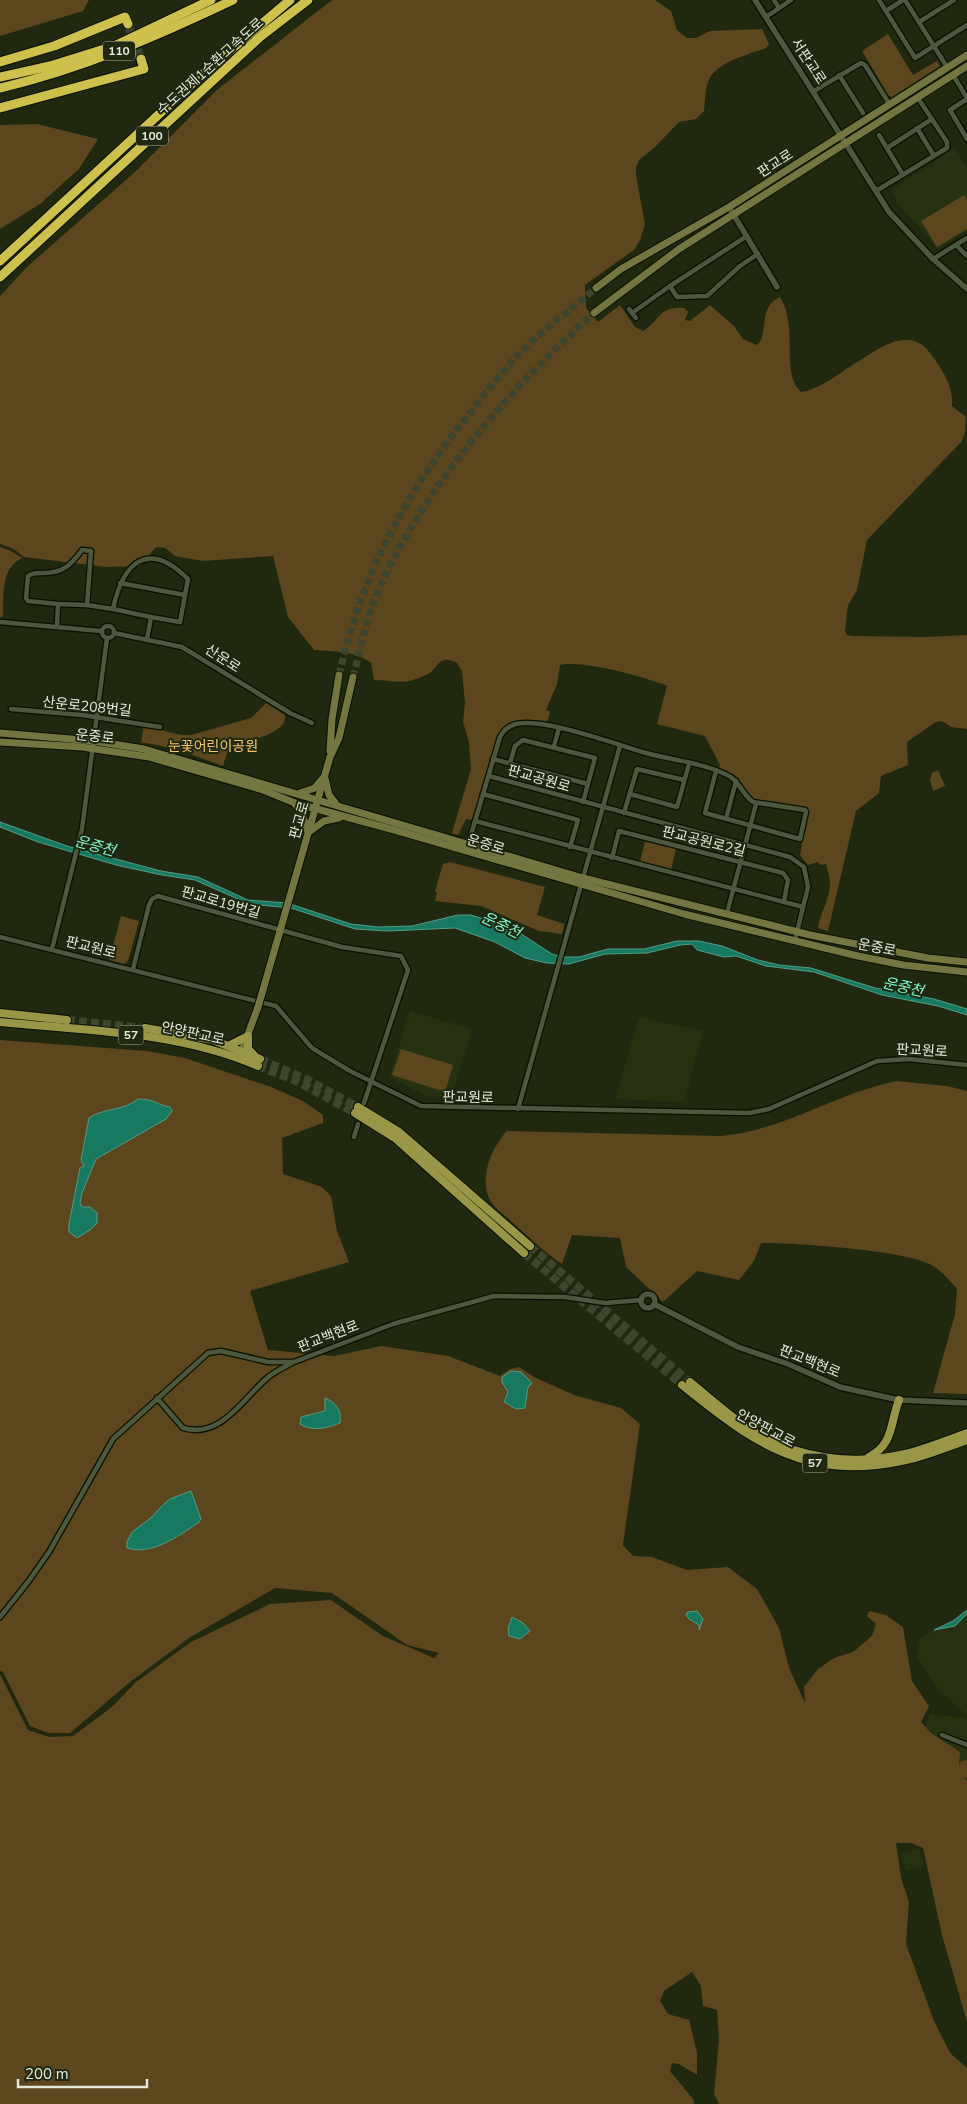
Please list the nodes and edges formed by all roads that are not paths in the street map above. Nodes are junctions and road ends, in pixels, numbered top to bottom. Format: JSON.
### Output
{"nodes":[{"id":1,"x":211,"y":0,"type":"edge"},
{"id":2,"x":233,"y":0,"type":"edge"},
{"id":3,"x":290,"y":0,"type":"edge"},
{"id":4,"x":308,"y":0,"type":"edge"},
{"id":5,"x":755,"y":0,"type":"edge"},
{"id":6,"x":774,"y":0,"type":"edge"},
{"id":7,"x":792,"y":0,"type":"edge"},
{"id":8,"x":879,"y":0,"type":"edge"},
{"id":9,"x":904,"y":0,"type":"edge"},
{"id":10,"x":954,"y":0,"type":"edge"},
{"id":11,"x":779,"y":8,"type":"junction"},
{"id":12,"x":886,"y":11,"type":"junction"},
{"id":13,"x":766,"y":17,"type":"junction"},
{"id":14,"x":126,"y":20,"type":"dead end"},
{"id":15,"x":919,"y":22,"type":"junction"},
{"id":16,"x":967,"y":25,"type":"edge"},
{"id":17,"x":934,"y":46,"type":"junction"},
{"id":18,"x":967,"y":55,"type":"edge"},
{"id":19,"x":141,"y":59,"type":"dead end"},
{"id":20,"x":0,"y":62,"type":"edge"},
{"id":21,"x":967,"y":66,"type":"edge"},
{"id":22,"x":947,"y":68,"type":"junction"},
{"id":23,"x":838,"y":75,"type":"junction"},
{"id":24,"x":953,"y":75,"type":"junction"},
{"id":25,"x":0,"y":77,"type":"edge"},
{"id":26,"x":0,"y":88,"type":"edge"},
{"id":27,"x":814,"y":91,"type":"junction"},
{"id":28,"x":918,"y":98,"type":"junction"},
{"id":29,"x":967,"y":98,"type":"edge"},
{"id":30,"x":890,"y":104,"type":"junction"},
{"id":31,"x":0,"y":108,"type":"edge"},
{"id":32,"x":862,"y":113,"type":"dead end"},
{"id":33,"x":932,"y":119,"type":"junction"},
{"id":34,"x":917,"y":128,"type":"junction"},
{"id":35,"x":842,"y":135,"type":"junction"},
{"id":36,"x":880,"y":135,"type":"dead end"},
{"id":37,"x":967,"y":139,"type":"edge"},
{"id":38,"x":846,"y":142,"type":"junction"},
{"id":39,"x":887,"y":148,"type":"junction"},
{"id":40,"x":934,"y":156,"type":"junction"},
{"id":41,"x":903,"y":175,"type":"junction"},
{"id":42,"x":876,"y":191,"type":"junction"},
{"id":43,"x":731,"y":211,"type":"junction"},
{"id":44,"x":747,"y":236,"type":"junction"},
{"id":45,"x":967,"y":238,"type":"edge"},
{"id":46,"x":956,"y":245,"type":"junction"},
{"id":47,"x":758,"y":254,"type":"junction"},
{"id":48,"x":967,"y":256,"type":"edge"},
{"id":49,"x":933,"y":259,"type":"junction"},
{"id":50,"x":0,"y":261,"type":"edge"},
{"id":51,"x":0,"y":277,"type":"edge"},
{"id":52,"x":670,"y":286,"type":"junction"},
{"id":53,"x":777,"y":287,"type":"dead end"},
{"id":54,"x":596,"y":288,"type":"tunnel mouth"},
{"id":55,"x":967,"y":289,"type":"edge"},
{"id":56,"x":594,"y":313,"type":"tunnel mouth"},
{"id":57,"x":636,"y":318,"type":"dead end"},
{"id":58,"x":120,"y":583,"type":"junction"},
{"id":59,"x":185,"y":595,"type":"junction"},
{"id":60,"x":58,"y":604,"type":"junction"},
{"id":61,"x":87,"y":605,"type":"junction"},
{"id":62,"x":113,"y":609,"type":"junction"},
{"id":63,"x":150,"y":617,"type":"junction"},
{"id":64,"x":0,"y":622,"type":"edge"},
{"id":65,"x":57,"y":626,"type":"junction"},
{"id":66,"x":102,"y":631,"type":"junction"},
{"id":67,"x":114,"y":633,"type":"junction"},
{"id":68,"x":107,"y":638,"type":"junction"},
{"id":69,"x":147,"y":639,"type":"junction"},
{"id":70,"x":339,"y":675,"type":"tunnel mouth"},
{"id":71,"x":353,"y":677,"type":"tunnel mouth"},
{"id":72,"x":11,"y":709,"type":"dead end"},
{"id":73,"x":96,"y":718,"type":"junction"},
{"id":74,"x":312,"y":723,"type":"dead end"},
{"id":75,"x":160,"y":727,"type":"dead end"},
{"id":76,"x":559,"y":728,"type":"junction"},
{"id":77,"x":0,"y":733,"type":"edge"},
{"id":78,"x":0,"y":742,"type":"edge"},
{"id":79,"x":93,"y":745,"type":"junction"},
{"id":80,"x":554,"y":746,"type":"junction"},
{"id":81,"x":620,"y":746,"type":"junction"},
{"id":82,"x":330,"y":757,"type":"junction"},
{"id":83,"x":493,"y":758,"type":"junction"},
{"id":84,"x":510,"y":763,"type":"junction"},
{"id":85,"x":689,"y":764,"type":"junction"},
{"id":86,"x":716,"y":771,"type":"junction"},
{"id":87,"x":325,"y":775,"type":"junction"},
{"id":88,"x":489,"y":776,"type":"junction"},
{"id":89,"x":684,"y":780,"type":"junction"},
{"id":90,"x":736,"y":781,"type":"junction"},
{"id":91,"x":588,"y":784,"type":"junction"},
{"id":92,"x":298,"y":794,"type":"junction"},
{"id":93,"x":483,"y":794,"type":"junction"},
{"id":94,"x":630,"y":794,"type":"junction"},
{"id":95,"x":318,"y":800,"type":"junction"},
{"id":96,"x":583,"y":802,"type":"junction"},
{"id":97,"x":295,"y":803,"type":"junction"},
{"id":98,"x":756,"y":804,"type":"junction"},
{"id":99,"x":343,"y":807,"type":"junction"},
{"id":100,"x":602,"y":808,"type":"junction"},
{"id":101,"x":316,"y":809,"type":"junction"},
{"id":102,"x":624,"y":813,"type":"junction"},
{"id":103,"x":342,"y":817,"type":"junction"},
{"id":104,"x":726,"y":819,"type":"junction"},
{"id":105,"x":474,"y":821,"type":"junction"},
{"id":106,"x":750,"y":826,"type":"junction"},
{"id":107,"x":308,"y":832,"type":"junction"},
{"id":108,"x":745,"y":844,"type":"junction"},
{"id":109,"x":570,"y":847,"type":"junction"},
{"id":110,"x":467,"y":848,"type":"junction"},
{"id":111,"x":590,"y":853,"type":"junction"},
{"id":112,"x":612,"y":858,"type":"junction"},
{"id":113,"x":740,"y":862,"type":"junction"},
{"id":114,"x":582,"y":881,"type":"junction"},
{"id":115,"x":733,"y":889,"type":"junction"},
{"id":116,"x":784,"y":901,"type":"junction"},
{"id":117,"x":803,"y":907,"type":"junction"},
{"id":118,"x":727,"y":913,"type":"junction"},
{"id":119,"x":281,"y":930,"type":"junction"},
{"id":120,"x":797,"y":932,"type":"junction"},
{"id":121,"x":0,"y":937,"type":"edge"},
{"id":122,"x":795,"y":940,"type":"junction"},
{"id":123,"x":52,"y":949,"type":"junction"},
{"id":124,"x":967,"y":962,"type":"edge"},
{"id":125,"x":133,"y":969,"type":"junction"},
{"id":126,"x":967,"y":972,"type":"edge"},
{"id":127,"x":0,"y":1013,"type":"edge"},
{"id":128,"x":67,"y":1020,"type":"tunnel mouth"},
{"id":129,"x":0,"y":1022,"type":"edge"},
{"id":130,"x":145,"y":1028,"type":"tunnel mouth"},
{"id":131,"x":248,"y":1036,"type":"junction"},
{"id":132,"x":230,"y":1045,"type":"junction"},
{"id":133,"x":241,"y":1054,"type":"junction"},
{"id":134,"x":967,"y":1065,"type":"edge"},
{"id":135,"x":372,"y":1081,"type":"junction"},
{"id":136,"x":359,"y":1108,"type":"junction"},
{"id":137,"x":518,"y":1109,"type":"junction"},
{"id":138,"x":358,"y":1124,"type":"dead end"},
{"id":139,"x":354,"y":1137,"type":"dead end"},
{"id":140,"x":530,"y":1246,"type":"tunnel mouth"},
{"id":141,"x":524,"y":1253,"type":"tunnel mouth"},
{"id":142,"x":641,"y":1300,"type":"junction"},
{"id":143,"x":654,"y":1304,"type":"junction"},
{"id":144,"x":294,"y":1362,"type":"junction"},
{"id":145,"x":690,"y":1382,"type":"tunnel mouth"},
{"id":146,"x":682,"y":1385,"type":"tunnel mouth"},
{"id":147,"x":157,"y":1398,"type":"junction"},
{"id":148,"x":899,"y":1400,"type":"junction"},
{"id":149,"x":967,"y":1403,"type":"edge"},
{"id":150,"x":967,"y":1433,"type":"edge"},
{"id":151,"x":967,"y":1440,"type":"edge"},
{"id":152,"x":866,"y":1460,"type":"junction"},
{"id":153,"x":0,"y":1617,"type":"edge"},
{"id":154,"x":942,"y":1735,"type":"dead end"},
{"id":155,"x":967,"y":1745,"type":"edge"}],
"edges":[{"from":1,"to":25,"type":"highway","number":"110"},
{"from":2,"to":26,"type":"highway","number":"110"},
{"from":3,"to":50,"type":"highway","name":"수도권제1순환고속도로","number":"100"},
{"from":4,"to":51,"type":"highway","name":"수도권제1순환고속도로","number":"100"},
{"from":5,"to":13,"type":"street","name":"서판교로"},
{"from":6,"to":11,"type":"street"},
{"from":7,"to":11,"type":"street"},
{"from":8,"to":12,"type":"street"},
{"from":9,"to":12,"type":"street"},
{"from":9,"to":15,"type":"street"},
{"from":10,"to":15,"type":"street"},
{"from":11,"to":13,"type":"street"},
{"from":12,"to":17,"type":"street"},
{"from":13,"to":27,"type":"street","name":"서판교로"},
{"from":14,"to":20,"type":"highway"},
{"from":15,"to":17,"type":"street"},
{"from":16,"to":17,"type":"street"},
{"from":17,"to":22,"type":"street"},
{"from":18,"to":22,"type":"main road","name":"판교로"},
{"from":19,"to":31,"type":"highway"},
{"from":21,"to":24,"type":"main road","name":"판교로"},
{"from":22,"to":30,"type":"main road","name":"판교로"},
{"from":23,"to":27,"type":"street"},
{"from":23,"to":30,"type":"street"},
{"from":23,"to":32,"type":"street"},
{"from":24,"to":28,"type":"main road","name":"판교로"},
{"from":24,"to":29,"type":"street"},
{"from":27,"to":35,"type":"street","name":"서판교로"},
{"from":28,"to":33,"type":"street"},
{"from":28,"to":38,"type":"main road","name":"판교로"},
{"from":29,"to":37,"type":"street"},
{"from":30,"to":35,"type":"main road","name":"판교로"},
{"from":33,"to":34,"type":"street"},
{"from":33,"to":40,"type":"street"},
{"from":34,"to":39,"type":"street"},
{"from":34,"to":40,"type":"street"},
{"from":35,"to":38,"type":"street","name":"서판교로"},
{"from":35,"to":43,"type":"main road","name":"판교로"},
{"from":36,"to":39,"type":"street"},
{"from":38,"to":42,"type":"street"},
{"from":38,"to":43,"type":"main road","name":"판교로"},
{"from":39,"to":41,"type":"street"},
{"from":40,"to":41,"type":"street"},
{"from":41,"to":42,"type":"street"},
{"from":42,"to":49,"type":"street"},
{"from":43,"to":44,"type":"street"},
{"from":43,"to":54,"type":"main road","name":"판교로"},
{"from":43,"to":56,"type":"main road","name":"판교로"},
{"from":44,"to":47,"type":"street"},
{"from":44,"to":52,"type":"street"},
{"from":45,"to":46,"type":"street"},
{"from":46,"to":48,"type":"street"},
{"from":46,"to":49,"type":"street"},
{"from":47,"to":52,"type":"street"},
{"from":47,"to":53,"type":"street"},
{"from":49,"to":55,"type":"street"},
{"from":52,"to":57,"type":"street"},
{"from":58,"to":59,"type":"street"},
{"from":58,"to":59,"type":"street"},
{"from":58,"to":62,"type":"street"},
{"from":59,"to":63,"type":"street"},
{"from":60,"to":61,"type":"street"},
{"from":60,"to":61,"type":"street"},
{"from":60,"to":65,"type":"street"},
{"from":61,"to":62,"type":"street"},
{"from":62,"to":63,"type":"street"},
{"from":63,"to":69,"type":"street"},
{"from":64,"to":65,"type":"street"},
{"from":65,"to":66,"type":"street"},
{"from":66,"to":67,"type":"street"},
{"from":66,"to":68,"type":"street"},
{"from":67,"to":68,"type":"street"},
{"from":67,"to":69,"type":"street","name":"산운로"},
{"from":68,"to":73,"type":"street"},
{"from":69,"to":74,"type":"street","name":"산운로"},
{"from":70,"to":82,"type":"main road","name":"판교로"},
{"from":71,"to":82,"type":"main road","name":"판교로"},
{"from":72,"to":73,"type":"street","name":"산운로208번길"},
{"from":73,"to":75,"type":"street","name":"산운로208번길"},
{"from":73,"to":79,"type":"street"},
{"from":76,"to":80,"type":"street"},
{"from":76,"to":81,"type":"street"},
{"from":76,"to":83,"type":"street"},
{"from":77,"to":79,"type":"main road","name":"운중로"},
{"from":78,"to":79,"type":"main road","name":"운중로"},
{"from":79,"to":92,"type":"main road","name":"운중로"},
{"from":79,"to":97,"type":"main road","name":"운중로"},
{"from":79,"to":123,"type":"street"},
{"from":80,"to":84,"type":"street"},
{"from":80,"to":91,"type":"street"},
{"from":81,"to":85,"type":"street"},
{"from":81,"to":100,"type":"street"},
{"from":82,"to":87,"type":"main road","name":"판교로"},
{"from":83,"to":84,"type":"street"},
{"from":83,"to":88,"type":"street"},
{"from":84,"to":91,"type":"street"},
{"from":85,"to":86,"type":"street"},
{"from":85,"to":89,"type":"street"},
{"from":86,"to":90,"type":"street"},
{"from":86,"to":104,"type":"street"},
{"from":87,"to":92,"type":"main road"},
{"from":87,"to":95,"type":"main road","name":"판교로"},
{"from":87,"to":99,"type":"main road"},
{"from":88,"to":93,"type":"street","name":"판교공원로"},
{"from":88,"to":96,"type":"street","name":"판교공원로"},
{"from":89,"to":94,"type":"street"},
{"from":89,"to":94,"type":"street"},
{"from":90,"to":98,"type":"street"},
{"from":90,"to":104,"type":"street"},
{"from":91,"to":96,"type":"street"},
{"from":92,"to":95,"type":"main road","name":"운중로"},
{"from":93,"to":105,"type":"street","name":"판교공원로"},
{"from":93,"to":109,"type":"street"},
{"from":94,"to":102,"type":"street"},
{"from":95,"to":99,"type":"main road","name":"운중로"},
{"from":95,"to":101,"type":"main road","name":"판교로"},
{"from":96,"to":100,"type":"street","name":"판교공원로"},
{"from":97,"to":101,"type":"main road","name":"운중로"},
{"from":97,"to":107,"type":"main road"},
{"from":98,"to":106,"type":"street"},
{"from":98,"to":106,"type":"street"},
{"from":99,"to":110,"type":"main road","name":"운중로"},
{"from":100,"to":102,"type":"street","name":"판교공원로"},
{"from":100,"to":111,"type":"street"},
{"from":101,"to":103,"type":"main road","name":"운중로"},
{"from":101,"to":107,"type":"main road","name":"판교로"},
{"from":102,"to":108,"type":"street","name":"판교공원로"},
{"from":103,"to":107,"type":"main road"},
{"from":103,"to":110,"type":"main road","name":"운중로"},
{"from":104,"to":106,"type":"street"},
{"from":105,"to":109,"type":"street"},
{"from":105,"to":110,"type":"street","name":"판교공원로"},
{"from":106,"to":108,"type":"street"},
{"from":107,"to":119,"type":"main road","name":"판교로"},
{"from":108,"to":113,"type":"street"},
{"from":108,"to":117,"type":"street","name":"판교공원로"},
{"from":109,"to":111,"type":"street"},
{"from":110,"to":114,"type":"main road","name":"운중로"},
{"from":111,"to":112,"type":"street"},
{"from":111,"to":114,"type":"street"},
{"from":112,"to":113,"type":"street","name":"판교공원로2길"},
{"from":112,"to":115,"type":"street"},
{"from":113,"to":115,"type":"street"},
{"from":113,"to":116,"type":"street","name":"판교공원로2길"},
{"from":114,"to":118,"type":"main road","name":"운중로"},
{"from":114,"to":122,"type":"main road","name":"운중로"},
{"from":114,"to":137,"type":"street"},
{"from":115,"to":116,"type":"street"},
{"from":115,"to":118,"type":"street"},
{"from":116,"to":117,"type":"street"},
{"from":117,"to":120,"type":"street","name":"판교공원로"},
{"from":118,"to":120,"type":"main road","name":"운중로"},
{"from":119,"to":125,"type":"street","name":"판교로19번길"},
{"from":119,"to":131,"type":"main road","bridge":true},
{"from":119,"to":135,"type":"street","name":"판교로19번길"},
{"from":120,"to":122,"type":"street","name":"판교공원로"},
{"from":120,"to":124,"type":"main road","name":"운중로"},
{"from":121,"to":123,"type":"street","name":"판교원로"},
{"from":122,"to":126,"type":"main road","name":"운중로"},
{"from":123,"to":125,"type":"street","name":"판교원로"},
{"from":125,"to":135,"type":"street","name":"판교원로"},
{"from":127,"to":128,"type":"main road"},
{"from":129,"to":133,"type":"main road","name":"안양판교로","number":"57"},
{"from":130,"to":132,"type":"main road","name":"안양판교로","number":"57"},
{"from":131,"to":132,"type":"main road"},
{"from":131,"to":133,"type":"main road"},
{"from":131,"to":133,"type":"main road","name":"안양판교로","number":"57"},
{"from":132,"to":133,"type":"main road","name":"안양판교로","number":"57"},
{"from":134,"to":137,"type":"street","name":"판교원로"},
{"from":135,"to":136,"type":"street","name":"판교로19번길"},
{"from":135,"to":137,"type":"street","name":"판교원로"},
{"from":136,"to":140,"type":"main road"},
{"from":136,"to":141,"type":"main road"},
{"from":138,"to":139,"type":"street"},
{"from":142,"to":143,"type":"street"},
{"from":142,"to":143,"type":"street"},
{"from":142,"to":144,"type":"street","name":"판교백현로"},
{"from":143,"to":148,"type":"street","name":"판교백현로"},
{"from":144,"to":147,"type":"street","name":"판교백현로"},
{"from":144,"to":147,"type":"street"},
{"from":145,"to":152,"type":"main road","name":"안양판교로","number":"57"},
{"from":146,"to":151,"type":"main road","name":"안양판교로","number":"57"},
{"from":147,"to":153,"type":"street","name":"판교백현로"},
{"from":148,"to":149,"type":"street","name":"판교백현로"},
{"from":148,"to":152,"type":"main road"},
{"from":150,"to":152,"type":"main road","name":"안양판교로","number":"57"},
{"from":154,"to":155,"type":"street"}]}
